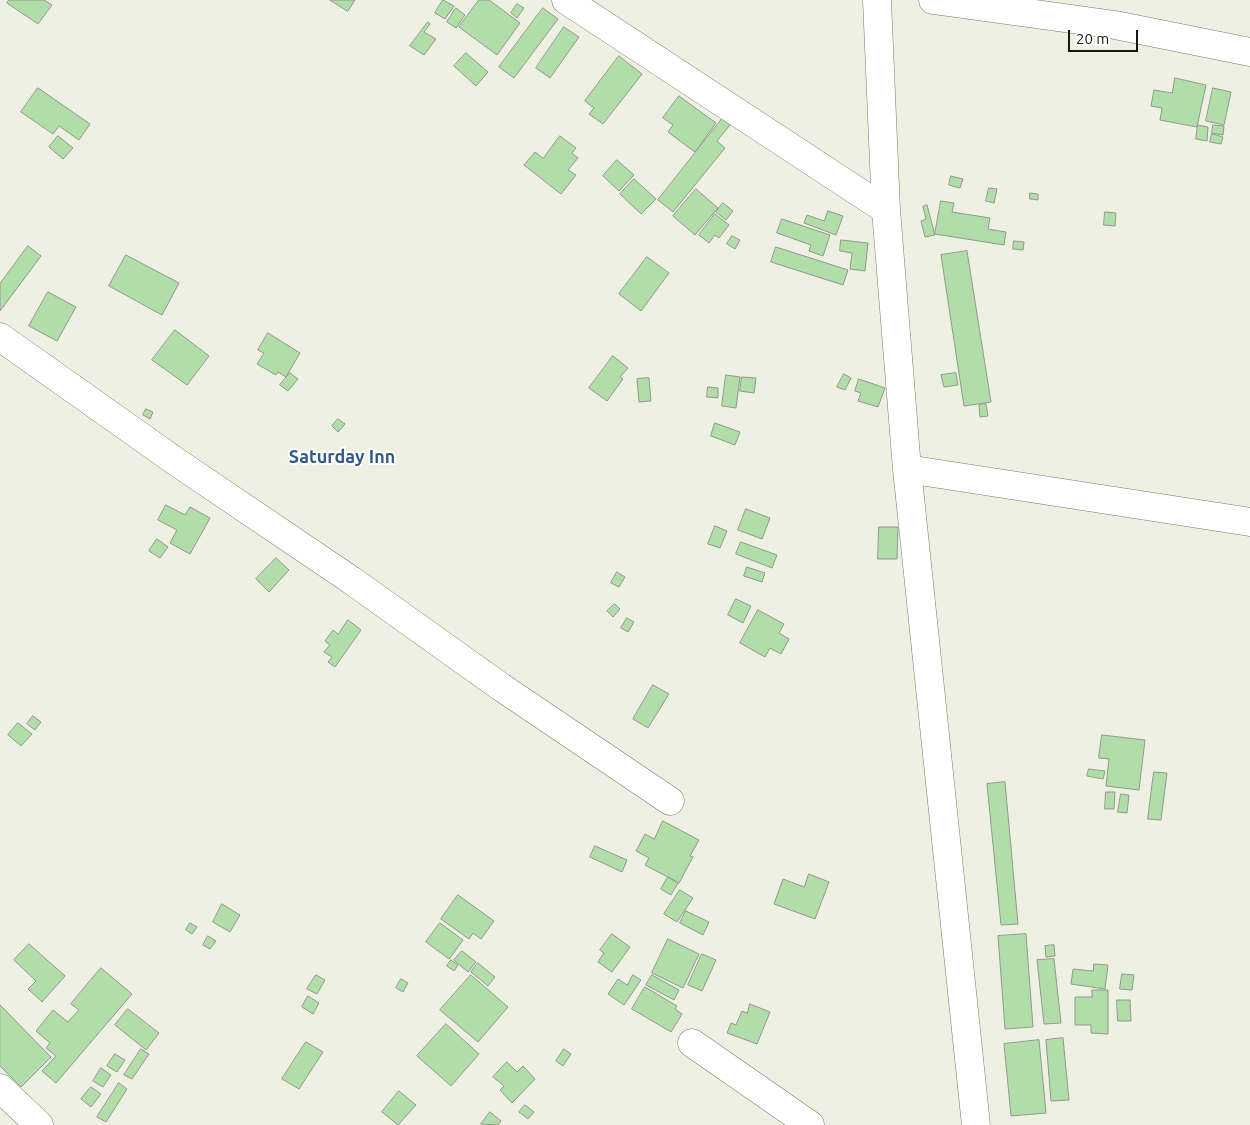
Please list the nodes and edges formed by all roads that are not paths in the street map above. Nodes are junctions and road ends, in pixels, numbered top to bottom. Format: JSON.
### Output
{"nodes":[{"id":1,"x":566,"y":0,"type":"edge"},
{"id":2,"x":877,"y":0,"type":"edge"},
{"id":3,"x":933,"y":0,"type":"edge"},
{"id":4,"x":1250,"y":52,"type":"edge"},
{"id":5,"x":886,"y":210,"type":"junction"},
{"id":6,"x":0,"y":337,"type":"edge"},
{"id":7,"x":907,"y":468,"type":"junction"},
{"id":8,"x":1250,"y":522,"type":"edge"},
{"id":9,"x":670,"y":801,"type":"dead end"},
{"id":10,"x":692,"y":1043,"type":"dead end"},
{"id":11,"x":0,"y":1088,"type":"edge"},
{"id":12,"x":39,"y":1125,"type":"edge"},
{"id":13,"x":810,"y":1125,"type":"edge"},
{"id":14,"x":976,"y":1125,"type":"edge"}],
"edges":[{"from":1,"to":5,"type":"street"},
{"from":2,"to":5,"type":"street"},
{"from":3,"to":4,"type":"street"},
{"from":5,"to":7,"type":"street"},
{"from":6,"to":9,"type":"street"},
{"from":7,"to":8,"type":"street"},
{"from":7,"to":14,"type":"street"},
{"from":10,"to":13,"type":"street"},
{"from":11,"to":12,"type":"street"}]}
